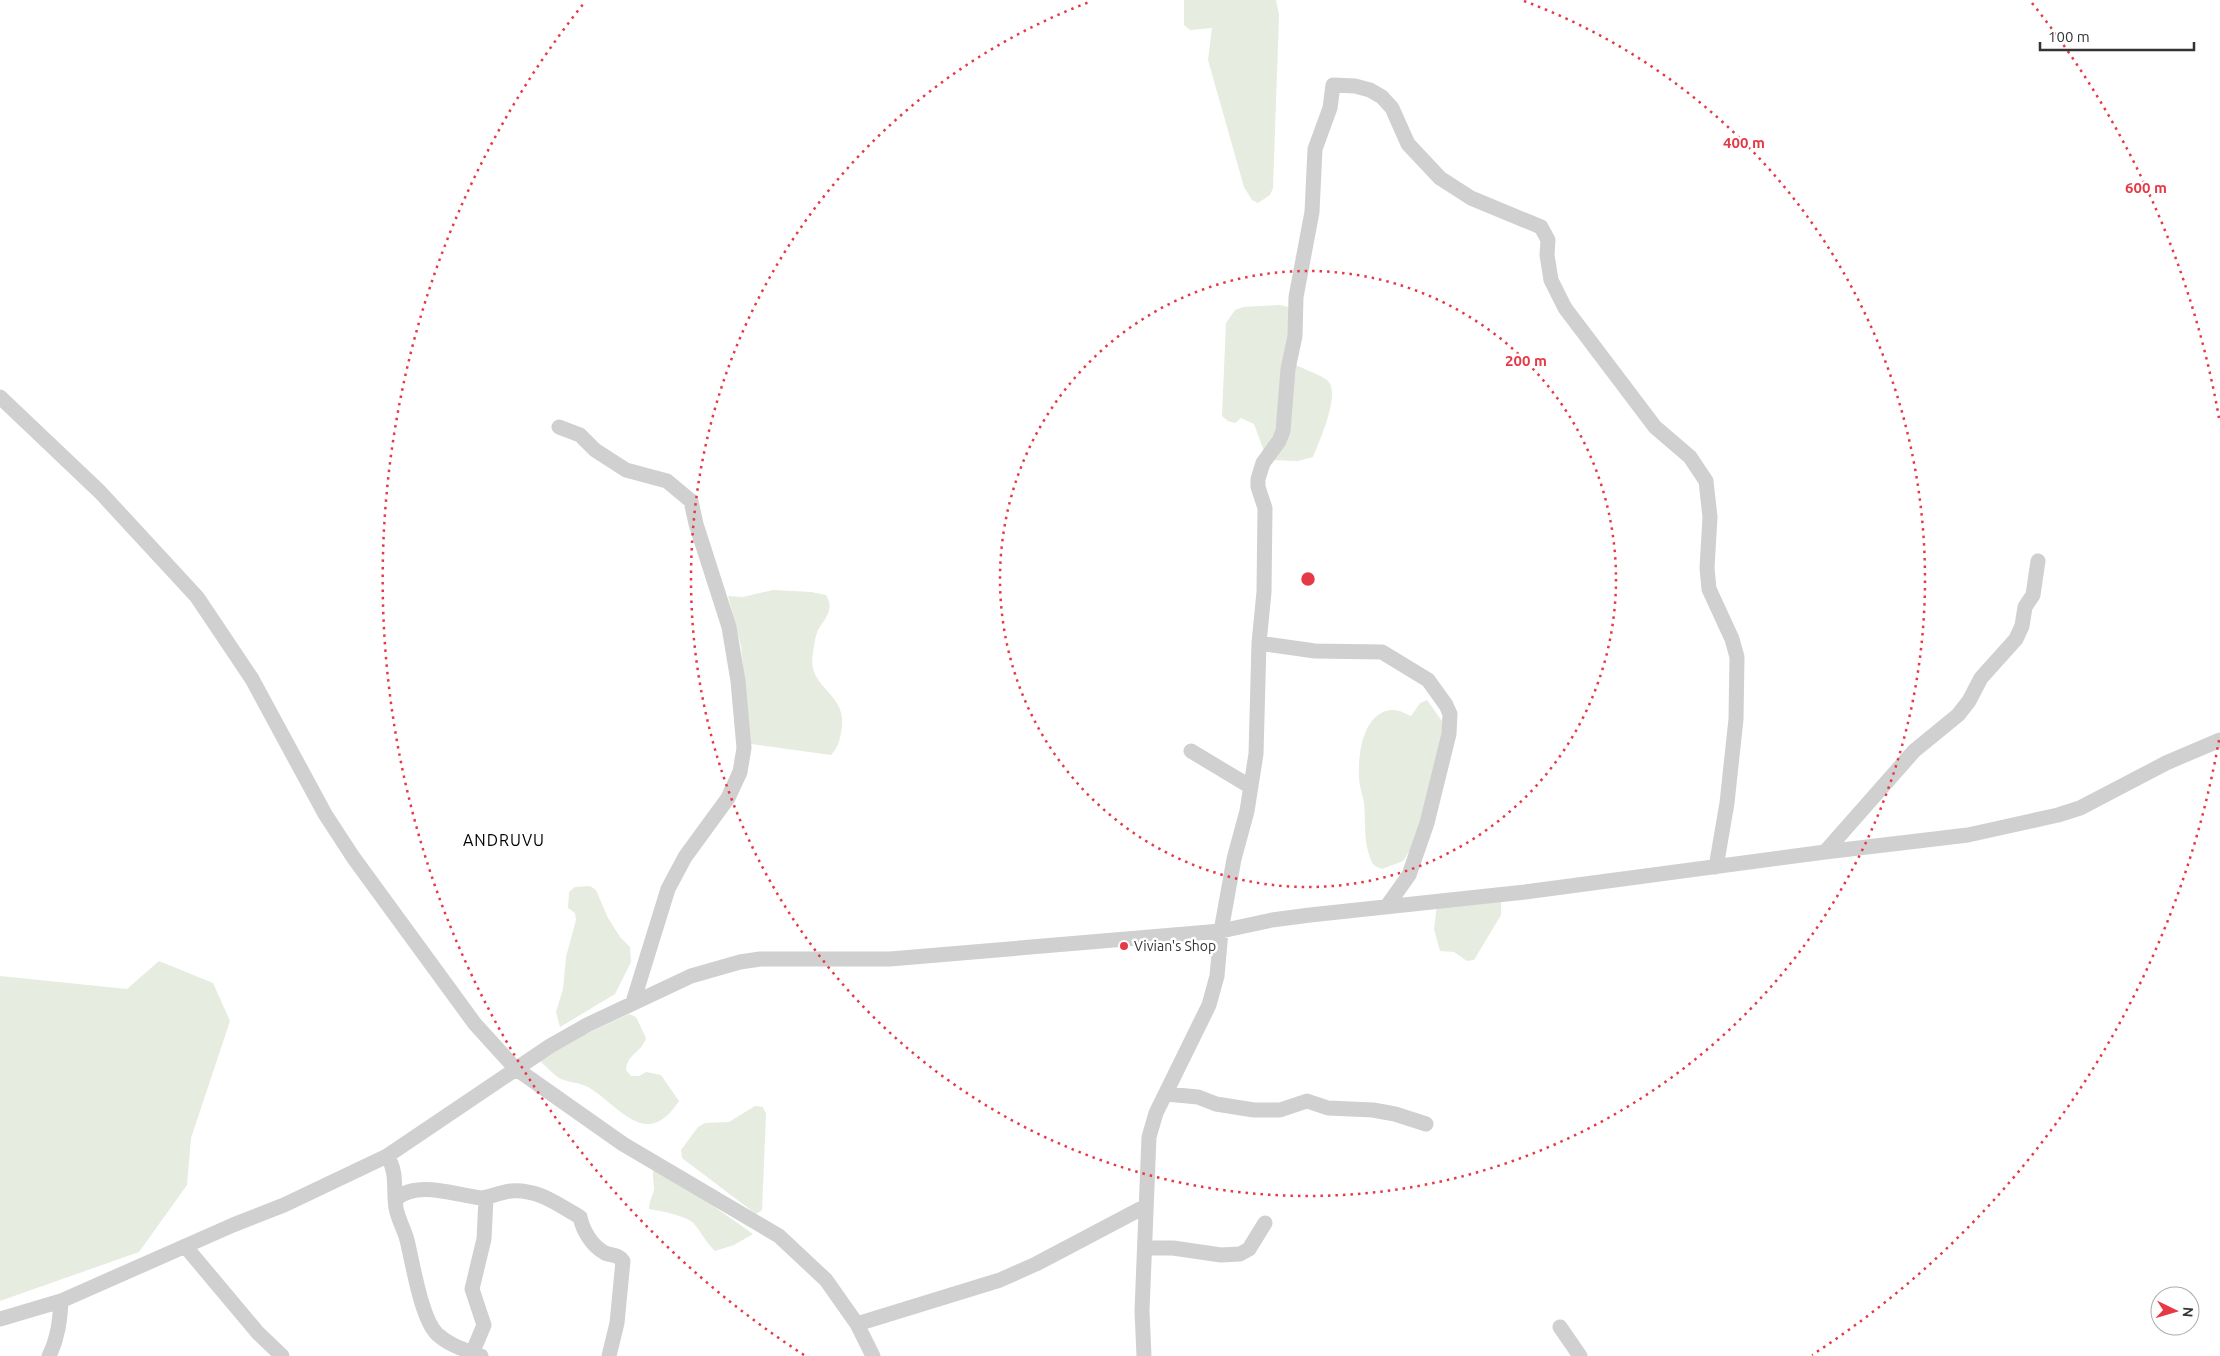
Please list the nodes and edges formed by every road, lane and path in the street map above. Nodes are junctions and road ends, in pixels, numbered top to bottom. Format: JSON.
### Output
{"nodes":[{"id":1,"x":0,"y":397,"type":"edge"},
{"id":2,"x":559,"y":427,"type":"dead end"},
{"id":3,"x":2038,"y":561,"type":"dead end"},
{"id":4,"x":1259,"y":643,"type":"junction"},
{"id":5,"x":2220,"y":740,"type":"edge"},
{"id":6,"x":1191,"y":751,"type":"dead end"},
{"id":7,"x":1251,"y":787,"type":"junction"},
{"id":8,"x":1825,"y":852,"type":"junction"},
{"id":9,"x":1716,"y":867,"type":"junction"},
{"id":10,"x":1387,"y":906,"type":"junction"},
{"id":11,"x":1221,"y":931,"type":"junction"},
{"id":12,"x":633,"y":1002,"type":"junction"},
{"id":13,"x":515,"y":1068,"type":"junction"},
{"id":14,"x":1166,"y":1094,"type":"junction"},
{"id":15,"x":1426,"y":1124,"type":"dead end"},
{"id":16,"x":387,"y":1156,"type":"junction"},
{"id":17,"x":396,"y":1198,"type":"junction"},
{"id":18,"x":486,"y":1198,"type":"junction"},
{"id":19,"x":1146,"y":1206,"type":"junction"},
{"id":20,"x":1265,"y":1223,"type":"dead end"},
{"id":21,"x":184,"y":1246,"type":"junction"},
{"id":22,"x":1145,"y":1248,"type":"junction"},
{"id":23,"x":61,"y":1300,"type":"junction"},
{"id":24,"x":0,"y":1319,"type":"edge"},
{"id":25,"x":857,"y":1324,"type":"junction"},
{"id":26,"x":1560,"y":1327,"type":"dead end"},
{"id":27,"x":868,"y":1354,"type":"edge"},
{"id":28,"x":475,"y":1355,"type":"edge"},
{"id":29,"x":49,"y":1356,"type":"edge"},
{"id":30,"x":282,"y":1356,"type":"edge"},
{"id":31,"x":609,"y":1356,"type":"edge"},
{"id":32,"x":1144,"y":1356,"type":"edge"},
{"id":33,"x":1580,"y":1356,"type":"edge"}],
"edges":[{"from":1,"to":13,"type":"street"},
{"from":2,"to":12,"type":"street"},
{"from":3,"to":8,"type":"street"},
{"from":4,"to":7,"type":"street"},
{"from":4,"to":9,"type":"street"},
{"from":4,"to":10,"type":"street"},
{"from":5,"to":8,"type":"street"},
{"from":6,"to":7,"type":"street"},
{"from":7,"to":11,"type":"street"},
{"from":8,"to":9,"type":"street"},
{"from":9,"to":10,"type":"street"},
{"from":10,"to":11,"type":"street"},
{"from":11,"to":12,"type":"street"},
{"from":11,"to":14,"type":"street"},
{"from":12,"to":13,"type":"street"},
{"from":13,"to":16,"type":"street"},
{"from":13,"to":25,"type":"street"},
{"from":14,"to":15,"type":"street"},
{"from":14,"to":19,"type":"street"},
{"from":16,"to":17,"type":"street"},
{"from":16,"to":21,"type":"street"},
{"from":17,"to":18,"type":"street"},
{"from":17,"to":28,"type":"street"},
{"from":18,"to":28,"type":"street"},
{"from":18,"to":31,"type":"street"},
{"from":19,"to":22,"type":"street"},
{"from":19,"to":25,"type":"street"},
{"from":20,"to":22,"type":"street"},
{"from":21,"to":23,"type":"street"},
{"from":21,"to":30,"type":"street"},
{"from":22,"to":32,"type":"street"},
{"from":23,"to":24,"type":"street"},
{"from":23,"to":29,"type":"street"},
{"from":25,"to":27,"type":"street"},
{"from":26,"to":33,"type":"street"}]}
